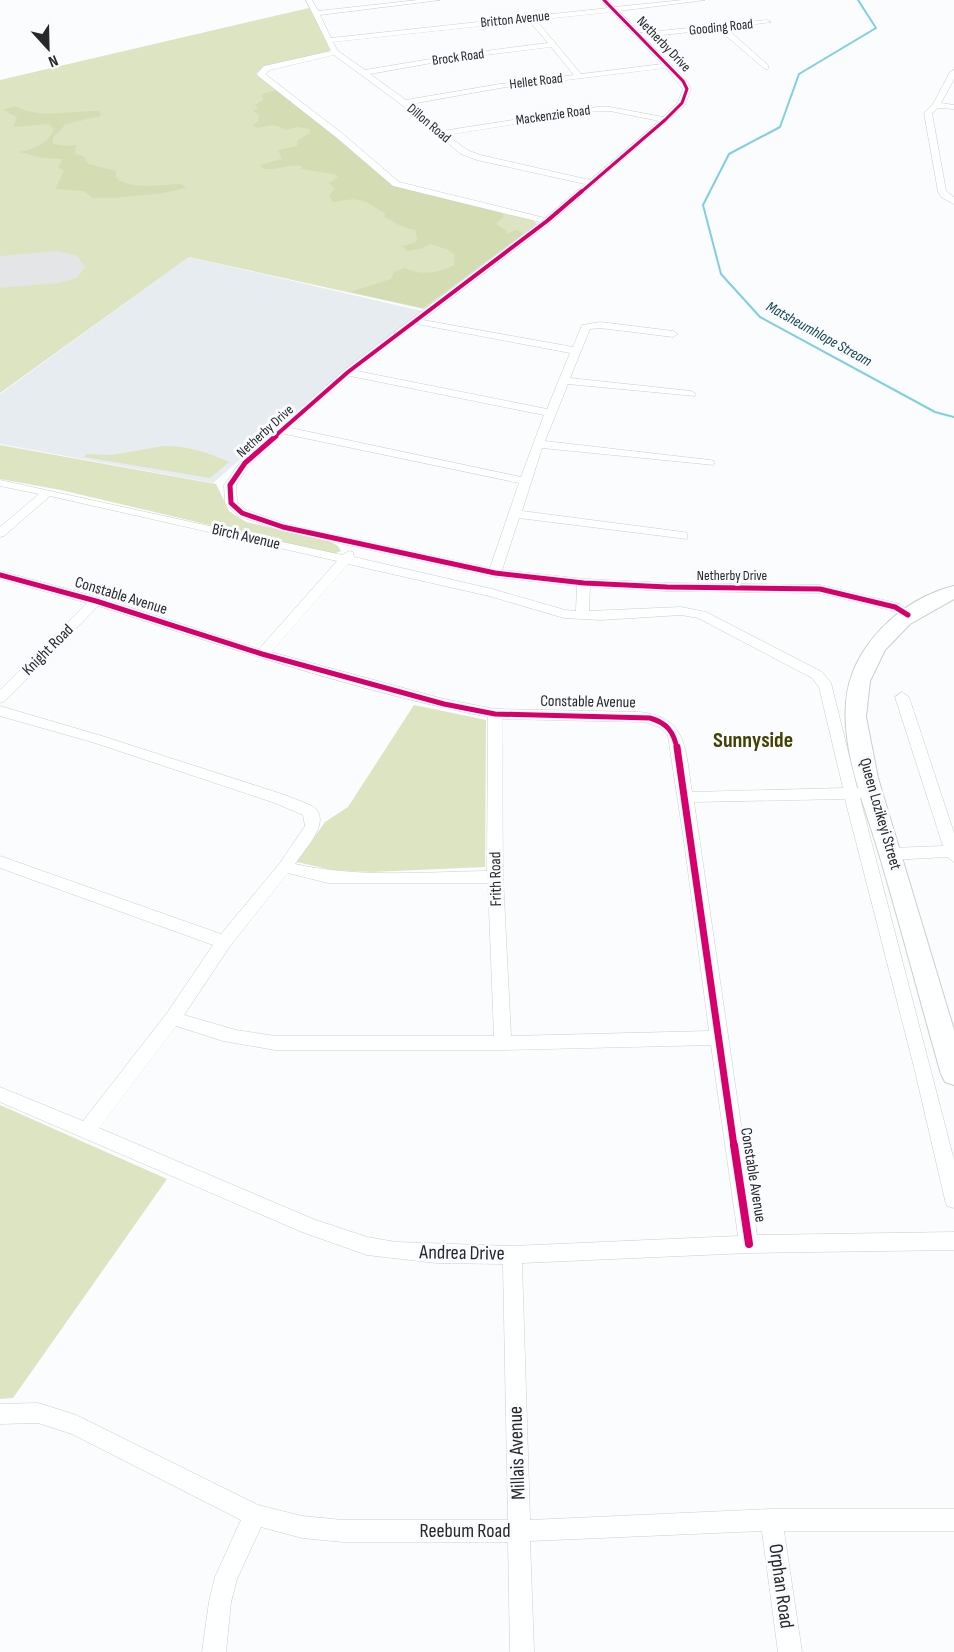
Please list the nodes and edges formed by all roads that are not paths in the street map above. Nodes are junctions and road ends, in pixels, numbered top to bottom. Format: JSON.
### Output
{"nodes":[{"id":1,"x":309,"y":0,"type":"edge"},
{"id":2,"x":437,"y":0,"type":"edge"},
{"id":3,"x":702,"y":0,"type":"edge"},
{"id":4,"x":609,"y":4,"type":"edge"},
{"id":5,"x":316,"y":13,"type":"junction"},
{"id":6,"x":530,"y":17,"type":"junction"},
{"id":7,"x":766,"y":22,"type":"dead end"},
{"id":8,"x":720,"y":27,"type":"junction"},
{"id":9,"x":639,"y":35,"type":"junction"},
{"id":10,"x":329,"y":40,"type":"junction"},
{"id":11,"x":553,"y":45,"type":"junction"},
{"id":12,"x":335,"y":52,"type":"junction"},
{"id":13,"x":669,"y":65,"type":"junction"},
{"id":14,"x":765,"y":67,"type":"dead end"},
{"id":15,"x":954,"y":72,"type":"edge"},
{"id":16,"x":363,"y":74,"type":"junction"},
{"id":17,"x":579,"y":76,"type":"junction"},
{"id":18,"x":405,"y":103,"type":"junction"},
{"id":19,"x":936,"y":105,"type":"junction"},
{"id":20,"x":954,"y":106,"type":"edge"},
{"id":21,"x":665,"y":120,"type":"junction"},
{"id":22,"x":440,"y":134,"type":"junction"},
{"id":23,"x":592,"y":183,"type":"junction"},
{"id":24,"x":954,"y":201,"type":"edge"},
{"id":25,"x":547,"y":221,"type":"junction"},
{"id":26,"x":415,"y":321,"type":"junction"},
{"id":27,"x":673,"y":334,"type":"dead end"},
{"id":28,"x":576,"y":351,"type":"junction"},
{"id":29,"x":348,"y":372,"type":"junction"},
{"id":30,"x":565,"y":381,"type":"junction"},
{"id":31,"x":691,"y":394,"type":"dead end"},
{"id":32,"x":551,"y":413,"type":"junction"},
{"id":33,"x":282,"y":430,"type":"junction"},
{"id":34,"x":538,"y":444,"type":"junction"},
{"id":35,"x":710,"y":463,"type":"dead end"},
{"id":36,"x":526,"y":480,"type":"junction"},
{"id":37,"x":0,"y":483,"type":"edge"},
{"id":38,"x":48,"y":492,"type":"junction"},
{"id":39,"x":516,"y":514,"type":"junction"},
{"id":40,"x":0,"y":533,"type":"edge"},
{"id":41,"x":683,"y":536,"type":"dead end"},
{"id":42,"x":358,"y":544,"type":"junction"},
{"id":43,"x":344,"y":560,"type":"junction"},
{"id":44,"x":495,"y":573,"type":"junction"},
{"id":45,"x":0,"y":575,"type":"edge"},
{"id":46,"x":584,"y":583,"type":"junction"},
{"id":47,"x":954,"y":592,"type":"edge"},
{"id":48,"x":96,"y":602,"type":"junction"},
{"id":49,"x":908,"y":615,"type":"junction"},
{"id":50,"x":582,"y":616,"type":"junction"},
{"id":51,"x":262,"y":654,"type":"junction"},
{"id":52,"x":0,"y":698,"type":"edge"},
{"id":53,"x":902,"y":698,"type":"dead end"},
{"id":54,"x":0,"y":711,"type":"edge"},
{"id":55,"x":495,"y":714,"type":"junction"},
{"id":56,"x":861,"y":793,"type":"junction"},
{"id":57,"x":686,"y":797,"type":"junction"},
{"id":58,"x":953,"y":853,"type":"edge"},
{"id":59,"x":891,"y":854,"type":"junction"},
{"id":60,"x":0,"y":862,"type":"edge"},
{"id":61,"x":285,"y":867,"type":"junction"},
{"id":62,"x":495,"y":877,"type":"junction"},
{"id":63,"x":224,"y":942,"type":"junction"},
{"id":64,"x":173,"y":1018,"type":"junction"},
{"id":65,"x":718,"y":1038,"type":"junction"},
{"id":66,"x":503,"y":1043,"type":"junction"},
{"id":67,"x":954,"y":1074,"type":"edge"},
{"id":68,"x":0,"y":1094,"type":"edge"},
{"id":69,"x":86,"y":1131,"type":"junction"},
{"id":70,"x":954,"y":1200,"type":"edge"},
{"id":71,"x":954,"y":1241,"type":"edge"},
{"id":72,"x":749,"y":1244,"type":"junction"},
{"id":73,"x":512,"y":1255,"type":"junction"},
{"id":74,"x":0,"y":1414,"type":"edge"},
{"id":75,"x":255,"y":1515,"type":"junction"},
{"id":76,"x":771,"y":1520,"type":"junction"},
{"id":77,"x":954,"y":1520,"type":"edge"},
{"id":78,"x":519,"y":1531,"type":"junction"},
{"id":79,"x":214,"y":1652,"type":"edge"},
{"id":80,"x":522,"y":1652,"type":"edge"},
{"id":81,"x":790,"y":1652,"type":"edge"}],
"edges":[{"from":1,"to":5,"type":"street","name":"Dillon Road"},
{"from":2,"to":5,"type":"street"},
{"from":3,"to":4,"type":"street","name":"Britton Avenue"},
{"from":4,"to":6,"type":"street","name":"Britton Avenue"},
{"from":4,"to":9,"type":"street","name":"Netherby Drive"},
{"from":5,"to":10,"type":"street","name":"Dillon Road"},
{"from":6,"to":10,"type":"street","name":"Britton Avenue"},
{"from":6,"to":11,"type":"street"},
{"from":7,"to":8,"type":"street","name":"Gooding Road"},
{"from":8,"to":9,"type":"street","name":"Gooding Road"},
{"from":8,"to":14,"type":"street"},
{"from":9,"to":13,"type":"street","name":"Netherby Drive"},
{"from":10,"to":12,"type":"street","name":"Dillon Road"},
{"from":11,"to":16,"type":"street","name":"Brock Road"},
{"from":11,"to":17,"type":"street"},
{"from":12,"to":16,"type":"street","name":"Dillon Road"},
{"from":12,"to":25,"type":"street"},
{"from":13,"to":17,"type":"street","name":"Hellet Road"},
{"from":13,"to":21,"type":"street","name":"Netherby Drive"},
{"from":15,"to":19,"type":"street"},
{"from":16,"to":18,"type":"street","name":"Dillon Road"},
{"from":17,"to":18,"type":"street","name":"Hellet Road"},
{"from":18,"to":22,"type":"street","name":"Dillon Road"},
{"from":19,"to":20,"type":"street"},
{"from":19,"to":24,"type":"street"},
{"from":21,"to":22,"type":"street","name":"Mackenzie Road"},
{"from":21,"to":23,"type":"street","name":"Netherby Drive"},
{"from":22,"to":23,"type":"street","name":"Dillon Road"},
{"from":23,"to":25,"type":"street","name":"Netherby Drive"},
{"from":25,"to":26,"type":"street","name":"Netherby Drive"},
{"from":26,"to":28,"type":"street"},
{"from":26,"to":29,"type":"street","name":"Netherby Drive"},
{"from":27,"to":28,"type":"street"},
{"from":28,"to":30,"type":"street"},
{"from":29,"to":32,"type":"street"},
{"from":29,"to":33,"type":"street","name":"Netherby Drive"},
{"from":30,"to":31,"type":"street"},
{"from":30,"to":32,"type":"street"},
{"from":32,"to":34,"type":"street"},
{"from":33,"to":36,"type":"street"},
{"from":33,"to":42,"type":"street","name":"Netherby Drive"},
{"from":34,"to":35,"type":"street"},
{"from":34,"to":36,"type":"street"},
{"from":36,"to":39,"type":"street"},
{"from":37,"to":38,"type":"street","name":"Birch Avenue"},
{"from":38,"to":40,"type":"street"},
{"from":38,"to":43,"type":"street","name":"Birch Avenue"},
{"from":39,"to":41,"type":"street"},
{"from":39,"to":44,"type":"street"},
{"from":42,"to":43,"type":"street"},
{"from":42,"to":44,"type":"street","name":"Netherby Drive"},
{"from":43,"to":50,"type":"street","name":"Birch Avenue"},
{"from":43,"to":51,"type":"street"},
{"from":44,"to":46,"type":"street","name":"Netherby Drive"},
{"from":45,"to":48,"type":"street","name":"Constable Avenue"},
{"from":46,"to":49,"type":"street","name":"Netherby Drive"},
{"from":46,"to":50,"type":"street"},
{"from":47,"to":49,"type":"main road","name":"Queen Lozikeyi Street"},
{"from":48,"to":51,"type":"street","name":"Constable Avenue"},
{"from":48,"to":52,"type":"street","name":"Knight Road"},
{"from":49,"to":56,"type":"main road","name":"Queen Lozikeyi Street"},
{"from":50,"to":56,"type":"street","name":"Birch Avenue"},
{"from":51,"to":55,"type":"street","name":"Constable Avenue"},
{"from":53,"to":58,"type":"street"},
{"from":54,"to":61,"type":"street"},
{"from":55,"to":57,"type":"street","name":"Constable Avenue"},
{"from":55,"to":62,"type":"street","name":"Frith Road"},
{"from":56,"to":57,"type":"street"},
{"from":56,"to":59,"type":"main road","name":"Queen Lozikeyi Street"},
{"from":56,"to":70,"type":"street","name":"Birch Avenue"},
{"from":57,"to":65,"type":"street","name":"Constable Avenue"},
{"from":58,"to":59,"type":"street"},
{"from":59,"to":67,"type":"main road","name":"Queen Lozikeyi Street"},
{"from":60,"to":63,"type":"street"},
{"from":61,"to":62,"type":"street"},
{"from":61,"to":63,"type":"street"},
{"from":62,"to":66,"type":"street","name":"Frith Road"},
{"from":63,"to":64,"type":"street"},
{"from":64,"to":66,"type":"street"},
{"from":64,"to":69,"type":"street"},
{"from":65,"to":66,"type":"street"},
{"from":65,"to":72,"type":"street","name":"Constable Avenue"},
{"from":68,"to":69,"type":"street","name":"Andrea Drive"},
{"from":69,"to":73,"type":"street","name":"Andrea Drive"},
{"from":71,"to":72,"type":"street","name":"Andrea Drive"},
{"from":72,"to":73,"type":"street","name":"Andrea Drive"},
{"from":73,"to":78,"type":"street","name":"Millais Avenue"},
{"from":74,"to":75,"type":"street","name":"Reebum Road"},
{"from":75,"to":78,"type":"street","name":"Reebum Road"},
{"from":75,"to":79,"type":"street"},
{"from":76,"to":77,"type":"street","name":"Reebum Road"},
{"from":76,"to":78,"type":"street","name":"Reebum Road"},
{"from":76,"to":81,"type":"street","name":"Orphan Road"},
{"from":78,"to":80,"type":"street","name":"Millais Avenue"}]}
